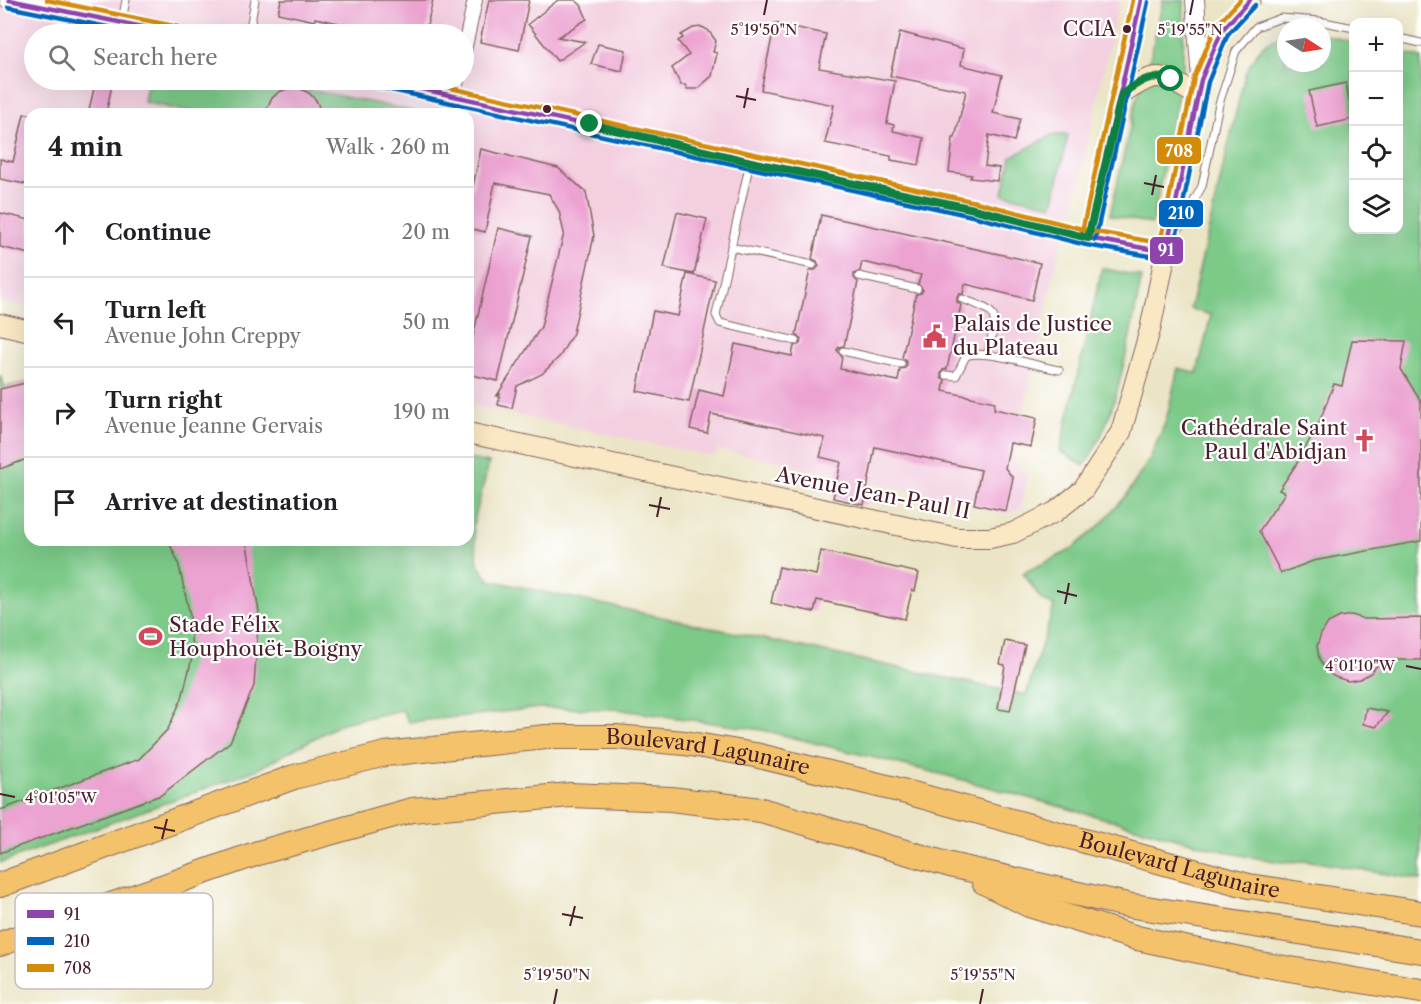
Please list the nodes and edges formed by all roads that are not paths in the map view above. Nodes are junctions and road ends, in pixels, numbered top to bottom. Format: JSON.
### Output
{"nodes":[{"id":1,"x":9,"y":0,"type":"edge"},
{"id":2,"x":126,"y":0,"type":"edge"},
{"id":3,"x":255,"y":0,"type":"edge"},
{"id":4,"x":475,"y":0,"type":"edge"},
{"id":5,"x":1141,"y":0,"type":"edge"},
{"id":6,"x":1195,"y":0,"type":"edge"},
{"id":7,"x":1250,"y":0,"type":"edge"},
{"id":8,"x":122,"y":23,"type":"junction"},
{"id":9,"x":127,"y":24,"type":"edge"},
{"id":10,"x":251,"y":24,"type":"edge"},
{"id":11,"x":470,"y":24,"type":"edge"},
{"id":12,"x":1349,"y":27,"type":"edge"},
{"id":13,"x":1403,"y":39,"type":"edge"},
{"id":14,"x":1421,"y":43,"type":"edge"},
{"id":15,"x":1200,"y":88,"type":"junction"},
{"id":16,"x":424,"y":90,"type":"edge"},
{"id":17,"x":1122,"y":94,"type":"junction"},
{"id":18,"x":454,"y":97,"type":"edge"},
{"id":19,"x":750,"y":162,"type":"junction"},
{"id":20,"x":1088,"y":238,"type":"junction"},
{"id":21,"x":731,"y":247,"type":"junction"},
{"id":22,"x":1166,"y":252,"type":"junction"},
{"id":23,"x":813,"y":265,"type":"dead end"},
{"id":24,"x":859,"y":276,"type":"dead end"},
{"id":25,"x":917,"y":289,"type":"dead end"},
{"id":26,"x":962,"y":299,"type":"dead end"},
{"id":27,"x":0,"y":324,"type":"edge"},
{"id":28,"x":24,"y":330,"type":"edge"},
{"id":29,"x":796,"y":341,"type":"dead end"},
{"id":30,"x":843,"y":351,"type":"dead end"},
{"id":31,"x":988,"y":353,"type":"junction"},
{"id":32,"x":901,"y":364,"type":"dead end"},
{"id":33,"x":1059,"y":370,"type":"dead end"},
{"id":34,"x":946,"y":375,"type":"dead end"},
{"id":35,"x":474,"y":434,"type":"edge"},
{"id":36,"x":950,"y":865,"type":"junction"},
{"id":37,"x":0,"y":885,"type":"edge"},
{"id":38,"x":145,"y":893,"type":"edge"},
{"id":39,"x":1421,"y":913,"type":"edge"},
{"id":40,"x":15,"y":939,"type":"edge"},
{"id":41,"x":0,"y":944,"type":"edge"},
{"id":42,"x":1421,"y":951,"type":"edge"},
{"id":43,"x":1421,"y":991,"type":"edge"}],
"edges":[{"from":1,"to":8,"type":"street"},
{"from":2,"to":8,"type":"lane"},
{"from":3,"to":10,"type":"lane"},
{"from":4,"to":11,"type":"street"},
{"from":5,"to":17,"type":"street"},
{"from":6,"to":15,"type":"street","name":"Avenue Jean-Paul II"},
{"from":7,"to":15,"type":"main road","name":"Avenue Jean-Paul II"},
{"from":8,"to":9,"type":"street"},
{"from":12,"to":22,"type":"lane"},
{"from":13,"to":14,"type":"lane"},
{"from":15,"to":17,"type":"main road"},
{"from":15,"to":22,"type":"main road","name":"Avenue Jean-Paul II"},
{"from":16,"to":18,"type":"street"},
{"from":17,"to":20,"type":"street"},
{"from":18,"to":19,"type":"street"},
{"from":19,"to":20,"type":"street"},
{"from":19,"to":21,"type":"lane"},
{"from":20,"to":22,"type":"street"},
{"from":21,"to":23,"type":"lane"},
{"from":21,"to":29,"type":"lane"},
{"from":22,"to":35,"type":"main road","name":"Avenue Jean-Paul II"},
{"from":24,"to":25,"type":"lane"},
{"from":26,"to":31,"type":"lane"},
{"from":27,"to":28,"type":"main road"},
{"from":30,"to":32,"type":"lane"},
{"from":31,"to":33,"type":"lane"},
{"from":31,"to":34,"type":"lane"},
{"from":36,"to":38,"type":"highway","name":"Boulevard Lagunaire"},
{"from":36,"to":42,"type":"highway","name":"Boulevard Lagunaire"},
{"from":36,"to":43,"type":"highway"},
{"from":37,"to":39,"type":"highway","name":"Boulevard Lagunaire"},
{"from":40,"to":41,"type":"highway","name":"Boulevard Lagunaire"}]}
